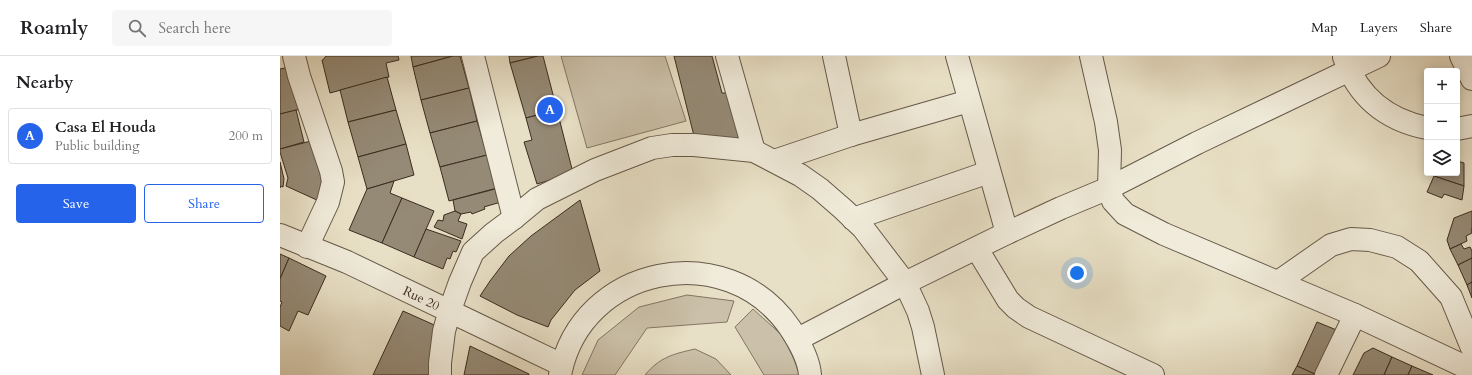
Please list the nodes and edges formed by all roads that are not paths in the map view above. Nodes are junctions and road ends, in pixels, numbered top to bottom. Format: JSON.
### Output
{"nodes":[{"id":1,"x":294,"y":56,"type":"edge"},
{"id":2,"x":473,"y":56,"type":"edge"},
{"id":3,"x":726,"y":56,"type":"edge"},
{"id":4,"x":834,"y":56,"type":"edge"},
{"id":5,"x":957,"y":56,"type":"edge"},
{"id":6,"x":1379,"y":56,"type":"edge"},
{"id":7,"x":1461,"y":56,"type":"edge"},
{"id":8,"x":1096,"y":58,"type":"edge"},
{"id":9,"x":1346,"y":63,"type":"edge"},
{"id":10,"x":1472,"y":79,"type":"edge"},
{"id":11,"x":969,"y":101,"type":"junction"},
{"id":12,"x":1472,"y":126,"type":"edge"},
{"id":13,"x":1424,"y":127,"type":"edge"},
{"id":14,"x":1460,"y":128,"type":"edge"},
{"id":15,"x":852,"y":136,"type":"junction"},
{"id":16,"x":754,"y":151,"type":"junction"},
{"id":17,"x":774,"y":161,"type":"junction"},
{"id":18,"x":989,"y":172,"type":"junction"},
{"id":19,"x":1109,"y":188,"type":"junction"},
{"id":20,"x":514,"y":218,"type":"junction"},
{"id":21,"x":853,"y":219,"type":"junction"},
{"id":22,"x":1007,"y":233,"type":"junction"},
{"id":23,"x":280,"y":235,"type":"edge"},
{"id":24,"x":307,"y":247,"type":"junction"},
{"id":25,"x":977,"y":249,"type":"junction"},
{"id":26,"x":1278,"y":282,"type":"junction"},
{"id":27,"x":905,"y":283,"type":"junction"},
{"id":28,"x":450,"y":310,"type":"junction"},
{"id":29,"x":1355,"y":315,"type":"junction"},
{"id":30,"x":798,"y":339,"type":"junction"},
{"id":31,"x":1472,"y":348,"type":"edge"},
{"id":32,"x":561,"y":370,"type":"edge"},
{"id":33,"x":1472,"y":370,"type":"edge"},
{"id":34,"x":440,"y":375,"type":"edge"},
{"id":35,"x":810,"y":375,"type":"edge"},
{"id":36,"x":933,"y":375,"type":"edge"},
{"id":37,"x":1153,"y":375,"type":"edge"},
{"id":38,"x":1326,"y":375,"type":"edge"}],
"edges":[{"from":1,"to":24,"type":"street"},
{"from":2,"to":20,"type":"street"},
{"from":3,"to":16,"type":"street"},
{"from":4,"to":15,"type":"street"},
{"from":5,"to":11,"type":"street"},
{"from":6,"to":9,"type":"street"},
{"from":7,"to":10,"type":"street"},
{"from":8,"to":19,"type":"street"},
{"from":9,"to":13,"type":"street"},
{"from":9,"to":19,"type":"street"},
{"from":11,"to":15,"type":"street"},
{"from":11,"to":18,"type":"street"},
{"from":12,"to":14,"type":"street"},
{"from":15,"to":17,"type":"street"},
{"from":16,"to":17,"type":"street"},
{"from":16,"to":20,"type":"street"},
{"from":17,"to":21,"type":"street"},
{"from":18,"to":21,"type":"street"},
{"from":18,"to":22,"type":"street"},
{"from":19,"to":22,"type":"street"},
{"from":19,"to":26,"type":"street"},
{"from":20,"to":28,"type":"street"},
{"from":21,"to":27,"type":"street"},
{"from":22,"to":25,"type":"street"},
{"from":23,"to":24,"type":"street","name":"Rue 20"},
{"from":24,"to":28,"type":"street","name":"Rue 20"},
{"from":25,"to":27,"type":"street"},
{"from":25,"to":37,"type":"street"},
{"from":26,"to":29,"type":"street"},
{"from":26,"to":31,"type":"street"},
{"from":27,"to":30,"type":"street"},
{"from":27,"to":36,"type":"street"},
{"from":28,"to":32,"type":"street","name":"Rue 20"},
{"from":28,"to":34,"type":"street"},
{"from":29,"to":33,"type":"street"},
{"from":29,"to":38,"type":"street"},
{"from":30,"to":32,"type":"street"},
{"from":30,"to":35,"type":"street"}]}
